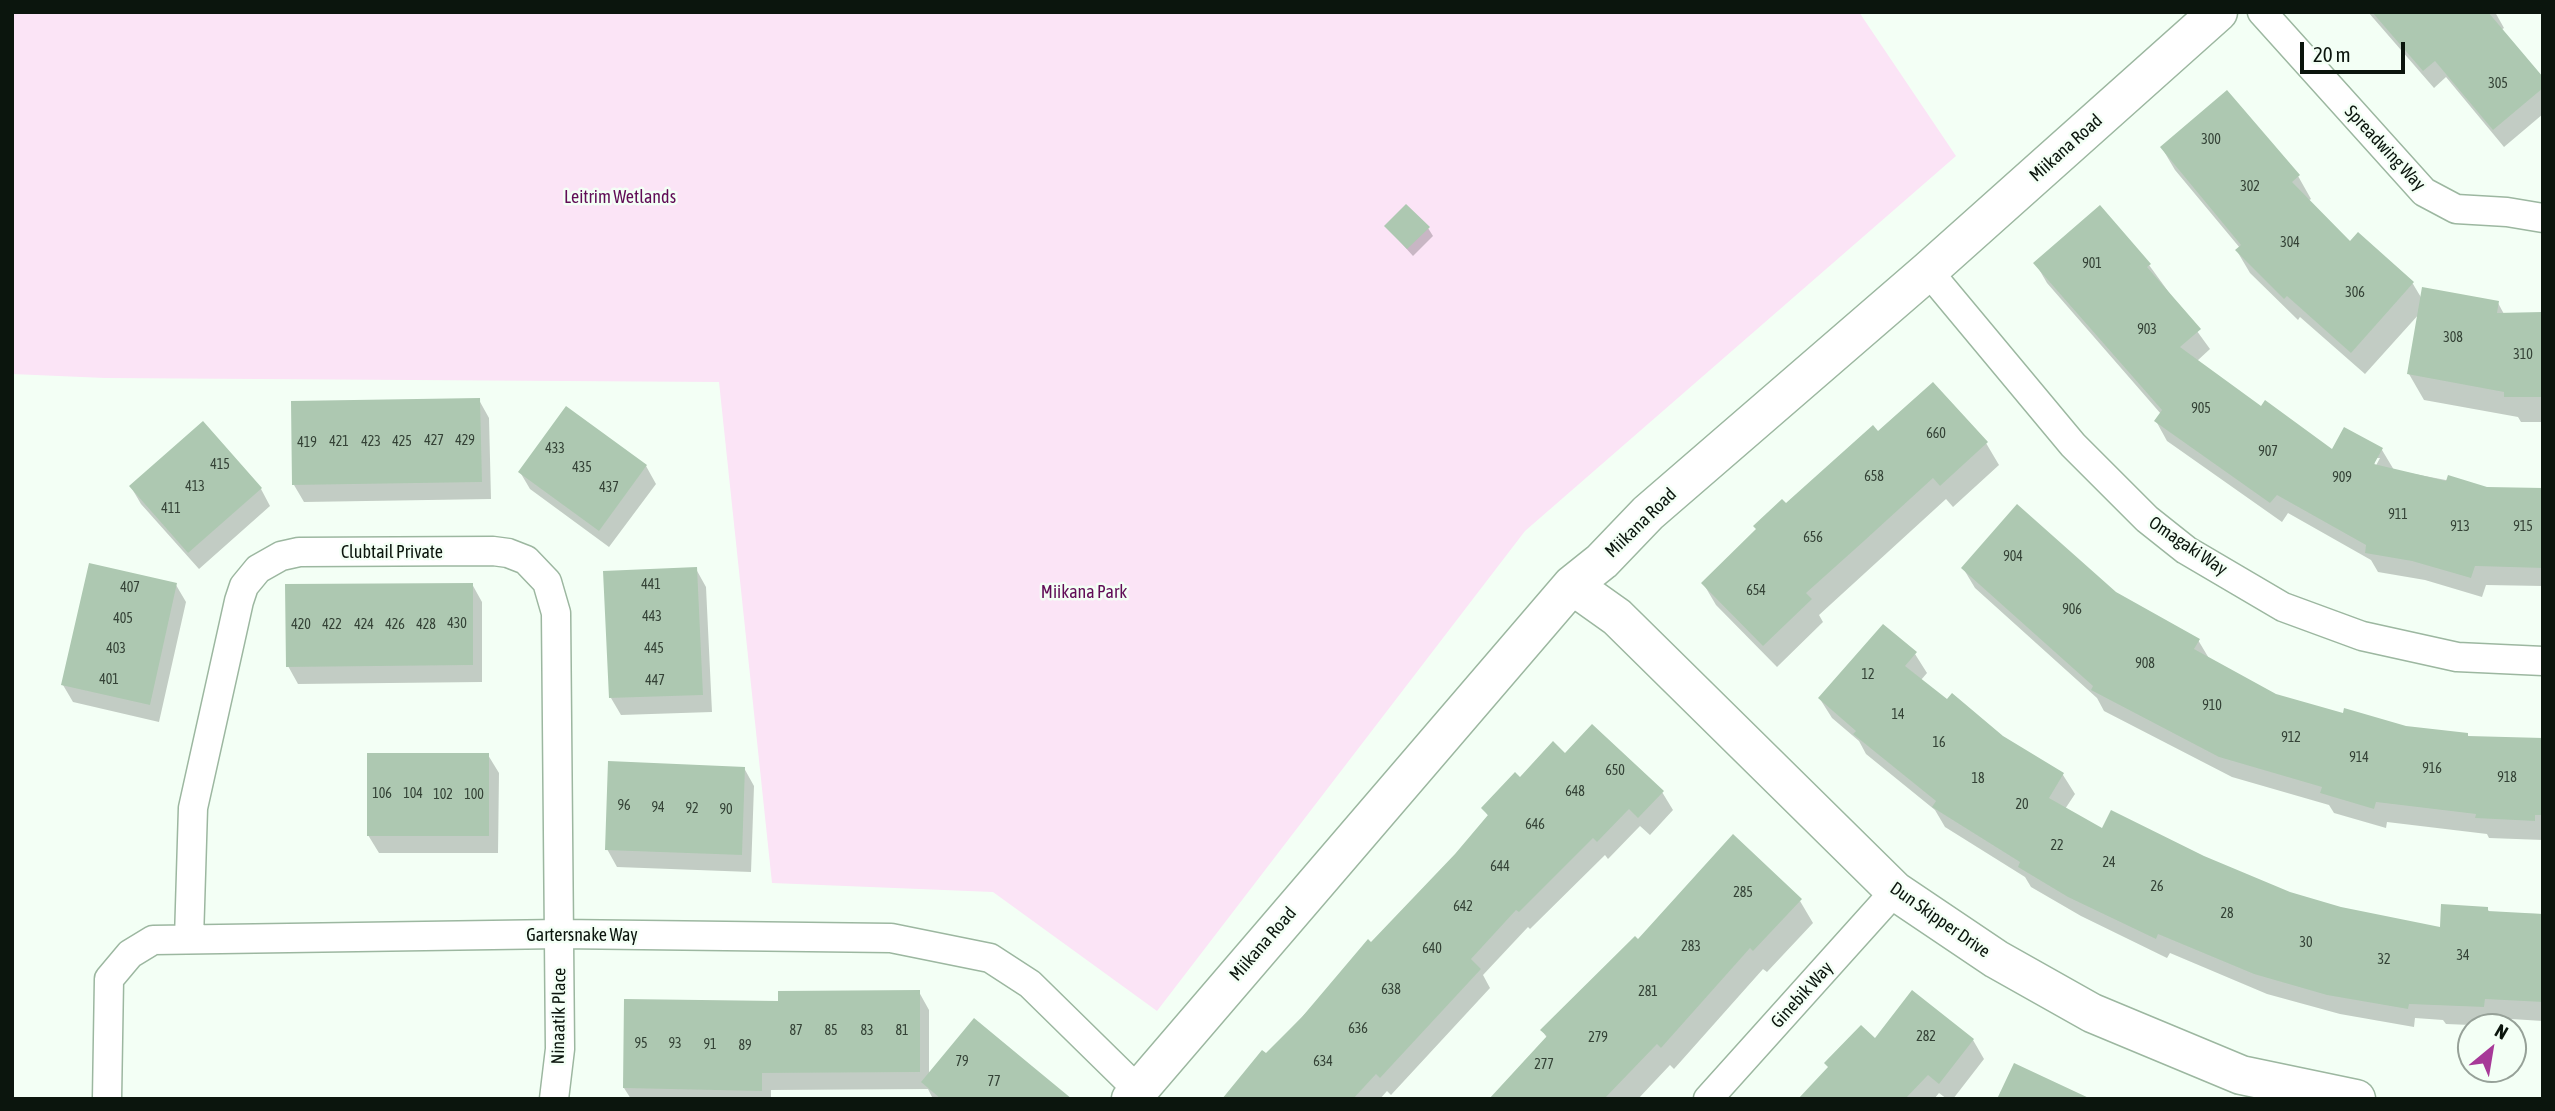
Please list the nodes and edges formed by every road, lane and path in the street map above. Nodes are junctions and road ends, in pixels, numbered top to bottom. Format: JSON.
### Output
{"nodes":[{"id":1,"x":2218,"y":12,"type":"edge"},
{"id":2,"x":2262,"y":12,"type":"edge"},
{"id":3,"x":2543,"y":218,"type":"edge"},
{"id":4,"x":1928,"y":271,"type":"junction"},
{"id":5,"x":1572,"y":586,"type":"junction"},
{"id":6,"x":2543,"y":661,"type":"edge"},
{"id":7,"x":1895,"y":891,"type":"junction"},
{"id":8,"x":560,"y":934,"type":"junction"},
{"id":9,"x":189,"y":939,"type":"junction"},
{"id":10,"x":1134,"y":1095,"type":"edge"},
{"id":11,"x":107,"y":1099,"type":"edge"},
{"id":12,"x":554,"y":1099,"type":"edge"},
{"id":13,"x":1709,"y":1099,"type":"edge"},
{"id":14,"x":2356,"y":1099,"type":"edge"}],
"edges":[{"from":1,"to":4,"type":"street","name":"Miikana Road"},
{"from":2,"to":3,"type":"street","name":"Spreadwing Way"},
{"from":4,"to":5,"type":"street","name":"Miikana Road"},
{"from":4,"to":6,"type":"street","name":"Omagaki Way"},
{"from":5,"to":7,"type":"street","name":"Dun Skipper Drive"},
{"from":5,"to":10,"type":"street","name":"Miikana Road"},
{"from":7,"to":13,"type":"street","name":"Ginebik Way"},
{"from":7,"to":14,"type":"street","name":"Dun Skipper Drive"},
{"from":8,"to":9,"type":"street","name":"Gartersnake Way"},
{"from":8,"to":9,"type":"street","name":"Clubtail Private"},
{"from":8,"to":10,"type":"street","name":"Gartersnake Way"},
{"from":8,"to":12,"type":"street","name":"Ninaatik Place"},
{"from":9,"to":11,"type":"street","name":"Gartersnake Way"}]}
